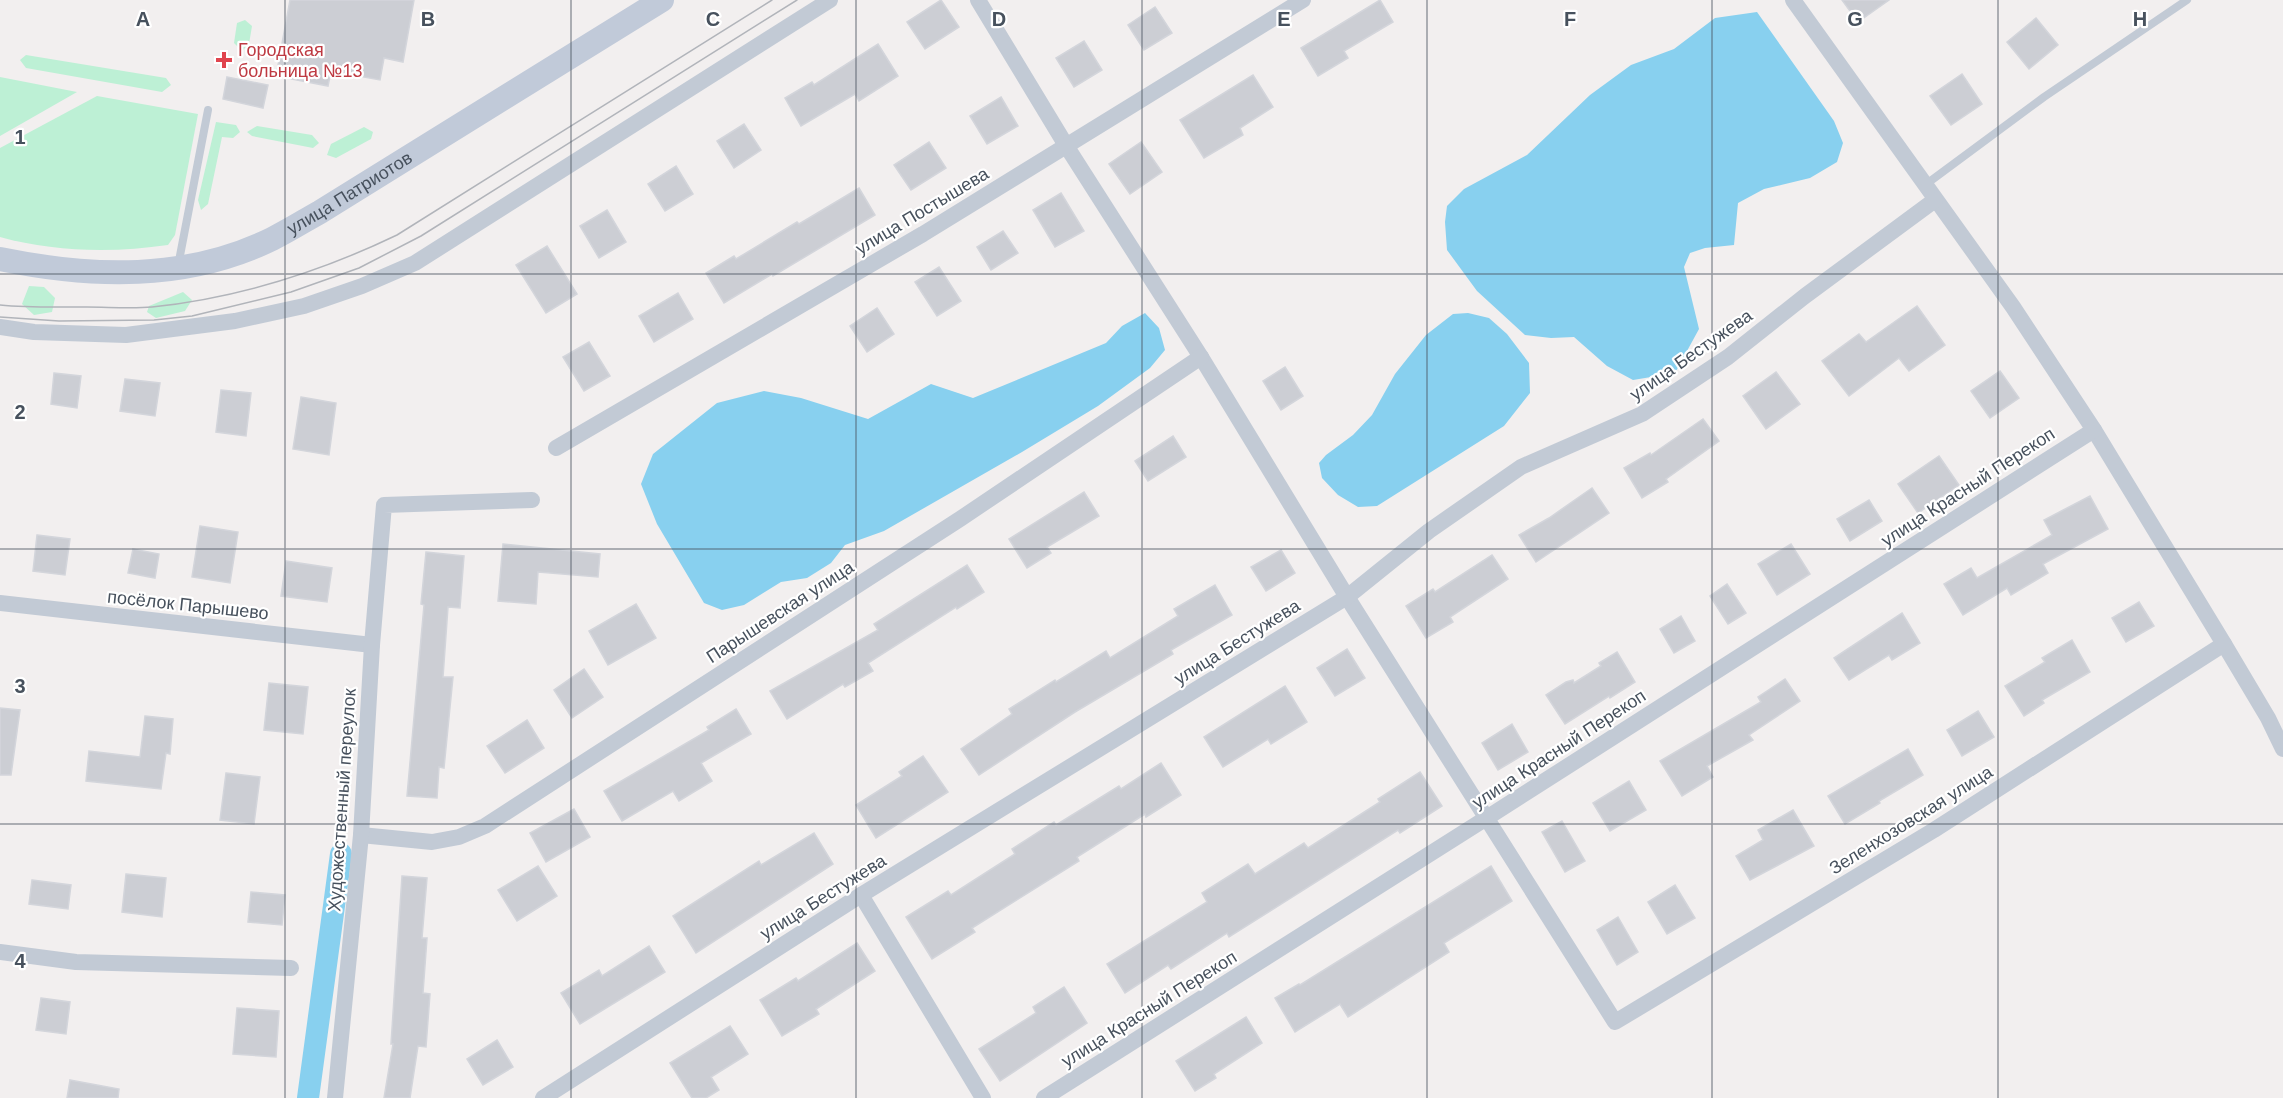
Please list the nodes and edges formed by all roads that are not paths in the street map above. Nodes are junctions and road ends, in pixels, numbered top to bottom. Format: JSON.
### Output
{"nodes":[{"id":1,"x":662,"y":0,"type":"edge"},
{"id":2,"x":831,"y":0,"type":"edge"},
{"id":3,"x":978,"y":0,"type":"edge"},
{"id":4,"x":1303,"y":0,"type":"edge"},
{"id":5,"x":1793,"y":0,"type":"edge"},
{"id":6,"x":2187,"y":0,"type":"edge"},
{"id":7,"x":208,"y":110,"type":"dead end"},
{"id":8,"x":1067,"y":147,"type":"junction"},
{"id":9,"x":1925,"y":185,"type":"junction"},
{"id":10,"x":1935,"y":200,"type":"junction"},
{"id":11,"x":0,"y":259,"type":"edge"},
{"id":12,"x":178,"y":269,"type":"junction"},
{"id":13,"x":0,"y":327,"type":"edge"},
{"id":14,"x":1201,"y":357,"type":"junction"},
{"id":15,"x":2094,"y":430,"type":"junction"},
{"id":16,"x":556,"y":448,"type":"dead end"},
{"id":17,"x":532,"y":500,"type":"dead end"},
{"id":18,"x":1347,"y":597,"type":"junction"},
{"id":19,"x":0,"y":603,"type":"edge"},
{"id":20,"x":2224,"y":644,"type":"junction"},
{"id":21,"x":372,"y":645,"type":"junction"},
{"id":22,"x":2283,"y":749,"type":"edge"},
{"id":23,"x":1485,"y":819,"type":"junction"},
{"id":24,"x":361,"y":835,"type":"junction"},
{"id":25,"x":861,"y":895,"type":"junction"},
{"id":26,"x":0,"y":952,"type":"edge"},
{"id":27,"x":291,"y":968,"type":"dead end"},
{"id":28,"x":335,"y":1098,"type":"edge"},
{"id":29,"x":543,"y":1098,"type":"edge"},
{"id":30,"x":983,"y":1098,"type":"edge"},
{"id":31,"x":1044,"y":1098,"type":"edge"}],
"edges":[{"from":1,"to":12,"type":"main road","name":"улица Патриотов"},
{"from":2,"to":13,"type":"street"},
{"from":3,"to":8,"type":"street"},
{"from":4,"to":8,"type":"street","name":"улица Постышева"},
{"from":5,"to":9,"type":"street"},
{"from":6,"to":9,"type":"lane"},
{"from":7,"to":12,"type":"lane"},
{"from":8,"to":14,"type":"street"},
{"from":8,"to":16,"type":"street","name":"улица Постышева"},
{"from":9,"to":10,"type":"street"},
{"from":10,"to":15,"type":"street"},
{"from":10,"to":18,"type":"street","name":"улица Бестужева"},
{"from":11,"to":12,"type":"main road","name":"улица Патриотов"},
{"from":14,"to":18,"type":"street"},
{"from":14,"to":24,"type":"street","name":"Парышевская улица"},
{"from":15,"to":20,"type":"street"},
{"from":15,"to":23,"type":"street","name":"улица Красный Перекоп"},
{"from":17,"to":21,"type":"street","name":"Художественный переулок"},
{"from":18,"to":23,"type":"street"},
{"from":18,"to":25,"type":"street","name":"улица Бестужева"},
{"from":19,"to":21,"type":"street","name":"посёлок Парышево"},
{"from":20,"to":22,"type":"street"},
{"from":20,"to":23,"type":"street","name":"Зеленхозовская улица"},
{"from":21,"to":24,"type":"street","name":"Художественный переулок"},
{"from":23,"to":31,"type":"street","name":"улица Красный Перекоп"},
{"from":24,"to":28,"type":"street","name":"Художественный переулок"},
{"from":25,"to":29,"type":"street","name":"улица Бестужева"},
{"from":25,"to":30,"type":"street"},
{"from":26,"to":27,"type":"street"}]}
